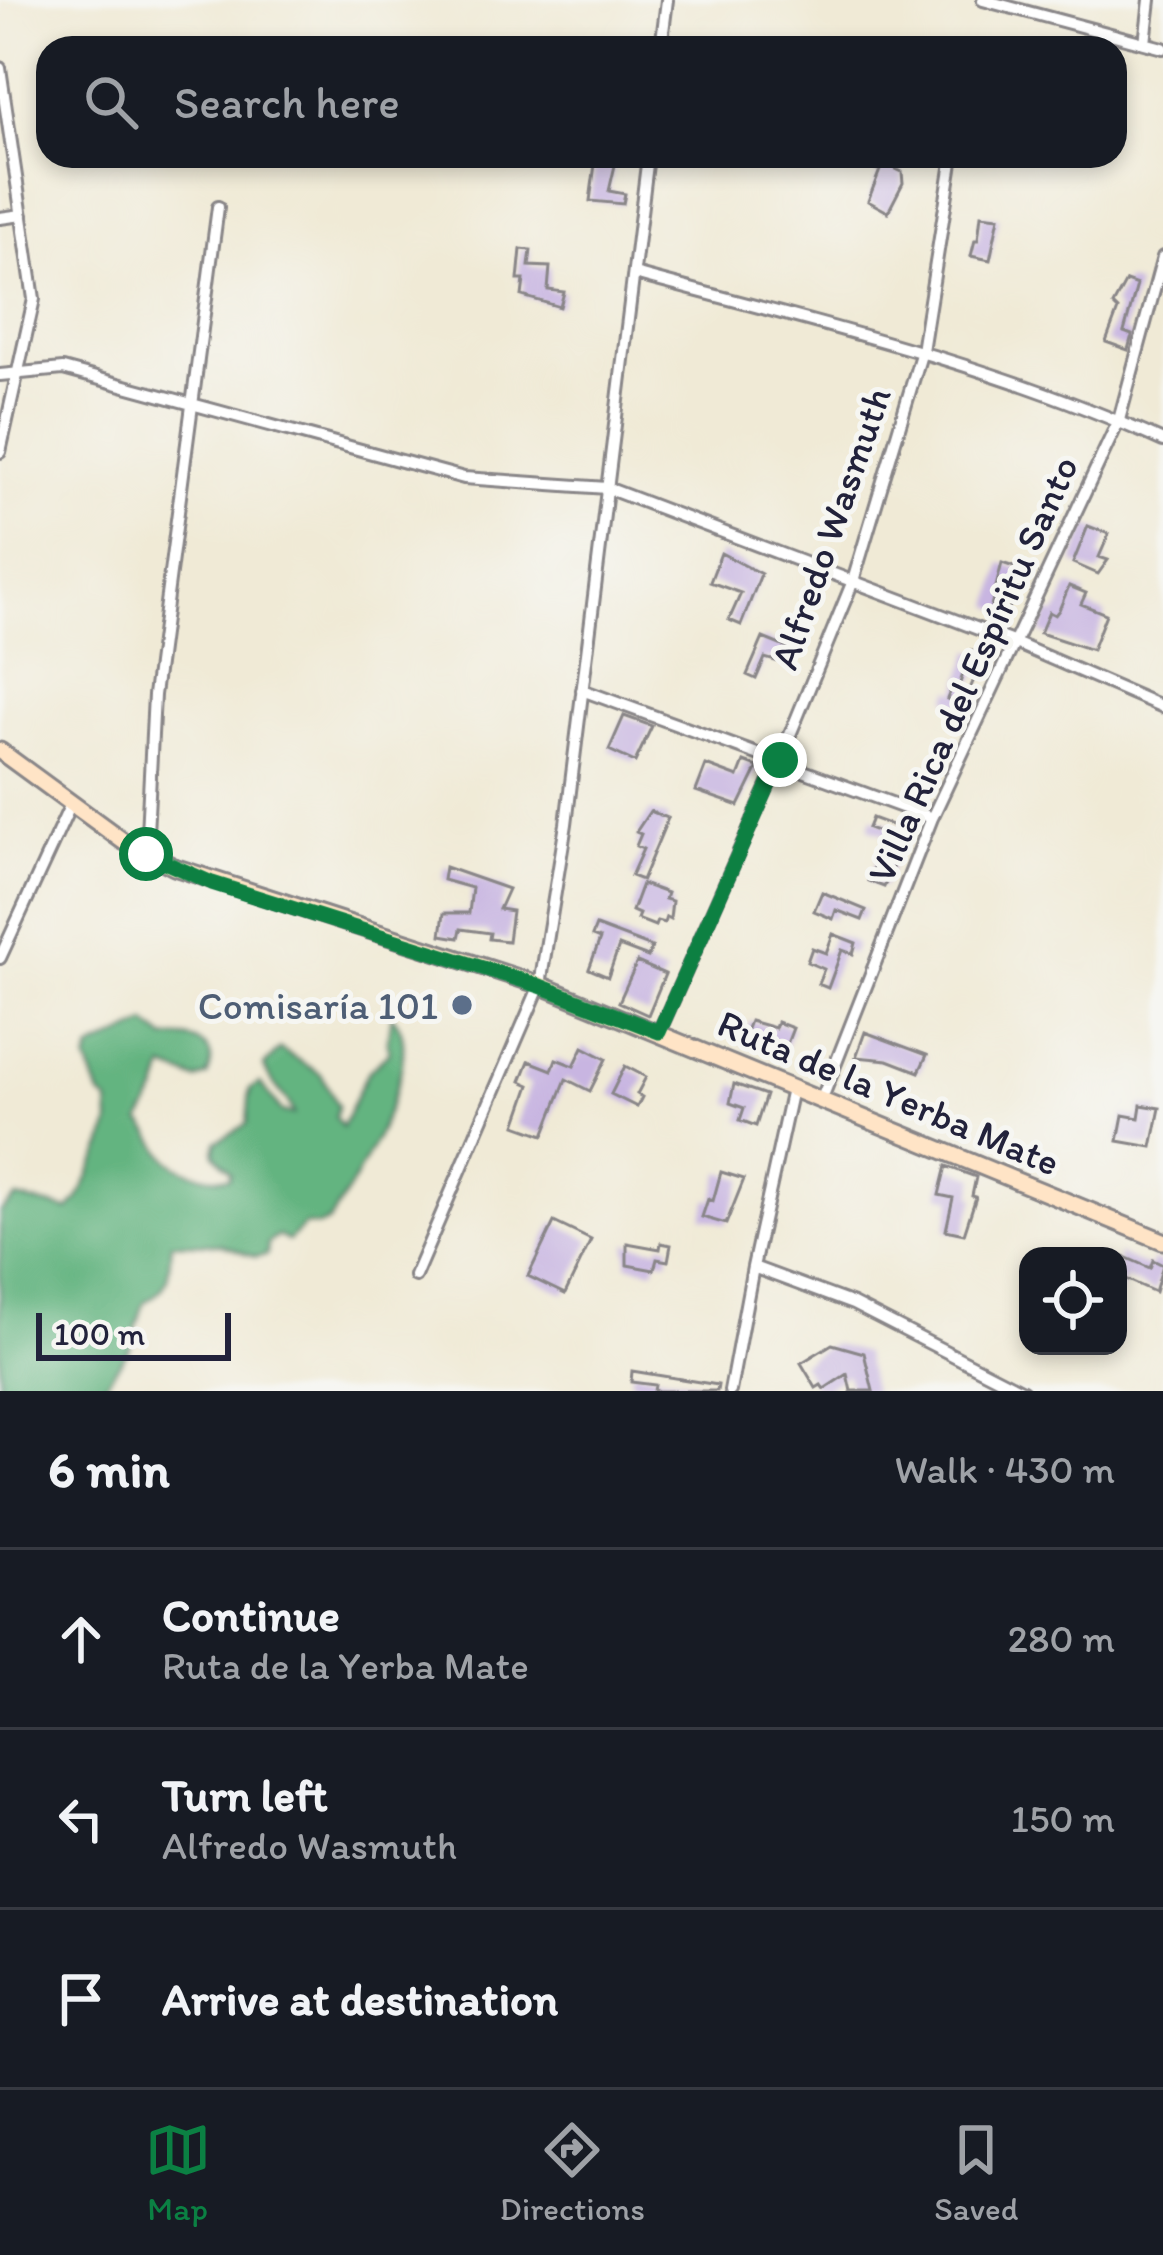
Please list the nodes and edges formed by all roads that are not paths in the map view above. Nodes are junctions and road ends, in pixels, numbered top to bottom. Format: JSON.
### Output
{"nodes":[{"id":1,"x":667,"y":0,"type":"edge"},
{"id":2,"x":983,"y":0,"type":"edge"},
{"id":3,"x":1150,"y":0,"type":"edge"},
{"id":4,"x":662,"y":36,"type":"edge"},
{"id":5,"x":1116,"y":36,"type":"edge"},
{"id":6,"x":1127,"y":39,"type":"edge"},
{"id":7,"x":1145,"y":44,"type":"junction"},
{"id":8,"x":1163,"y":48,"type":"edge"},
{"id":9,"x":0,"y":68,"type":"edge"},
{"id":10,"x":647,"y":168,"type":"edge"},
{"id":11,"x":951,"y":168,"type":"edge"},
{"id":12,"x":218,"y":207,"type":"dead end"},
{"id":13,"x":22,"y":215,"type":"junction"},
{"id":14,"x":0,"y":218,"type":"edge"},
{"id":15,"x":1163,"y":256,"type":"edge"},
{"id":16,"x":634,"y":274,"type":"junction"},
{"id":17,"x":922,"y":350,"type":"junction"},
{"id":18,"x":19,"y":374,"type":"junction"},
{"id":19,"x":0,"y":375,"type":"edge"},
{"id":20,"x":191,"y":404,"type":"junction"},
{"id":21,"x":1118,"y":421,"type":"junction"},
{"id":22,"x":1163,"y":441,"type":"edge"},
{"id":23,"x":0,"y":452,"type":"edge"},
{"id":24,"x":608,"y":488,"type":"junction"},
{"id":25,"x":853,"y":581,"type":"junction"},
{"id":26,"x":1015,"y":643,"type":"junction"},
{"id":27,"x":582,"y":690,"type":"junction"},
{"id":28,"x":1163,"y":707,"type":"edge"},
{"id":29,"x":0,"y":752,"type":"edge"},
{"id":30,"x":780,"y":760,"type":"junction"},
{"id":31,"x":71,"y":804,"type":"junction"},
{"id":32,"x":932,"y":818,"type":"junction"},
{"id":33,"x":146,"y":854,"type":"junction"},
{"id":34,"x":0,"y":958,"type":"edge"},
{"id":35,"x":540,"y":986,"type":"junction"},
{"id":36,"x":659,"y":1032,"type":"junction"},
{"id":37,"x":792,"y":1089,"type":"junction"},
{"id":38,"x":821,"y":1101,"type":"junction"},
{"id":39,"x":1163,"y":1241,"type":"edge"},
{"id":40,"x":753,"y":1267,"type":"junction"},
{"id":41,"x":415,"y":1276,"type":"dead end"},
{"id":42,"x":730,"y":1391,"type":"edge"},
{"id":43,"x":1023,"y":1391,"type":"edge"}],
"edges":[{"from":1,"to":4,"type":"street"},
{"from":2,"to":5,"type":"street"},
{"from":3,"to":7,"type":"street"},
{"from":6,"to":7,"type":"street"},
{"from":7,"to":8,"type":"street"},
{"from":9,"to":13,"type":"street"},
{"from":10,"to":16,"type":"street"},
{"from":11,"to":17,"type":"street","name":"Alfredo Wasmuth"},
{"from":12,"to":20,"type":"street"},
{"from":13,"to":14,"type":"street"},
{"from":13,"to":18,"type":"street"},
{"from":15,"to":21,"type":"street","name":"Villa Rica del Espíritu Santo"},
{"from":16,"to":17,"type":"street"},
{"from":16,"to":24,"type":"street"},
{"from":17,"to":21,"type":"street"},
{"from":17,"to":25,"type":"street","name":"Alfredo Wasmuth"},
{"from":18,"to":19,"type":"street"},
{"from":18,"to":20,"type":"street"},
{"from":18,"to":23,"type":"street"},
{"from":20,"to":24,"type":"street"},
{"from":20,"to":33,"type":"street"},
{"from":21,"to":22,"type":"street"},
{"from":21,"to":26,"type":"street","name":"Villa Rica del Espíritu Santo"},
{"from":24,"to":25,"type":"street"},
{"from":24,"to":27,"type":"street"},
{"from":25,"to":26,"type":"street"},
{"from":25,"to":30,"type":"street","name":"Alfredo Wasmuth"},
{"from":26,"to":28,"type":"street"},
{"from":26,"to":32,"type":"street","name":"Villa Rica del Espíritu Santo"},
{"from":27,"to":30,"type":"street"},
{"from":27,"to":35,"type":"street"},
{"from":29,"to":31,"type":"main road","name":"Ruta de la Yerba Mate"},
{"from":30,"to":32,"type":"street"},
{"from":30,"to":36,"type":"street","name":"Alfredo Wasmuth"},
{"from":31,"to":33,"type":"main road","name":"Ruta de la Yerba Mate"},
{"from":31,"to":34,"type":"street"},
{"from":32,"to":38,"type":"street","name":"Villa Rica del Espíritu Santo"},
{"from":33,"to":35,"type":"main road","name":"Ruta de la Yerba Mate"},
{"from":35,"to":36,"type":"main road","name":"Ruta de la Yerba Mate"},
{"from":35,"to":41,"type":"street"},
{"from":36,"to":37,"type":"main road","name":"Ruta de la Yerba Mate"},
{"from":37,"to":38,"type":"main road","name":"Ruta de la Yerba Mate"},
{"from":37,"to":40,"type":"street"},
{"from":38,"to":39,"type":"main road","name":"Ruta de la Yerba Mate"},
{"from":40,"to":42,"type":"street"},
{"from":40,"to":43,"type":"street"}]}
